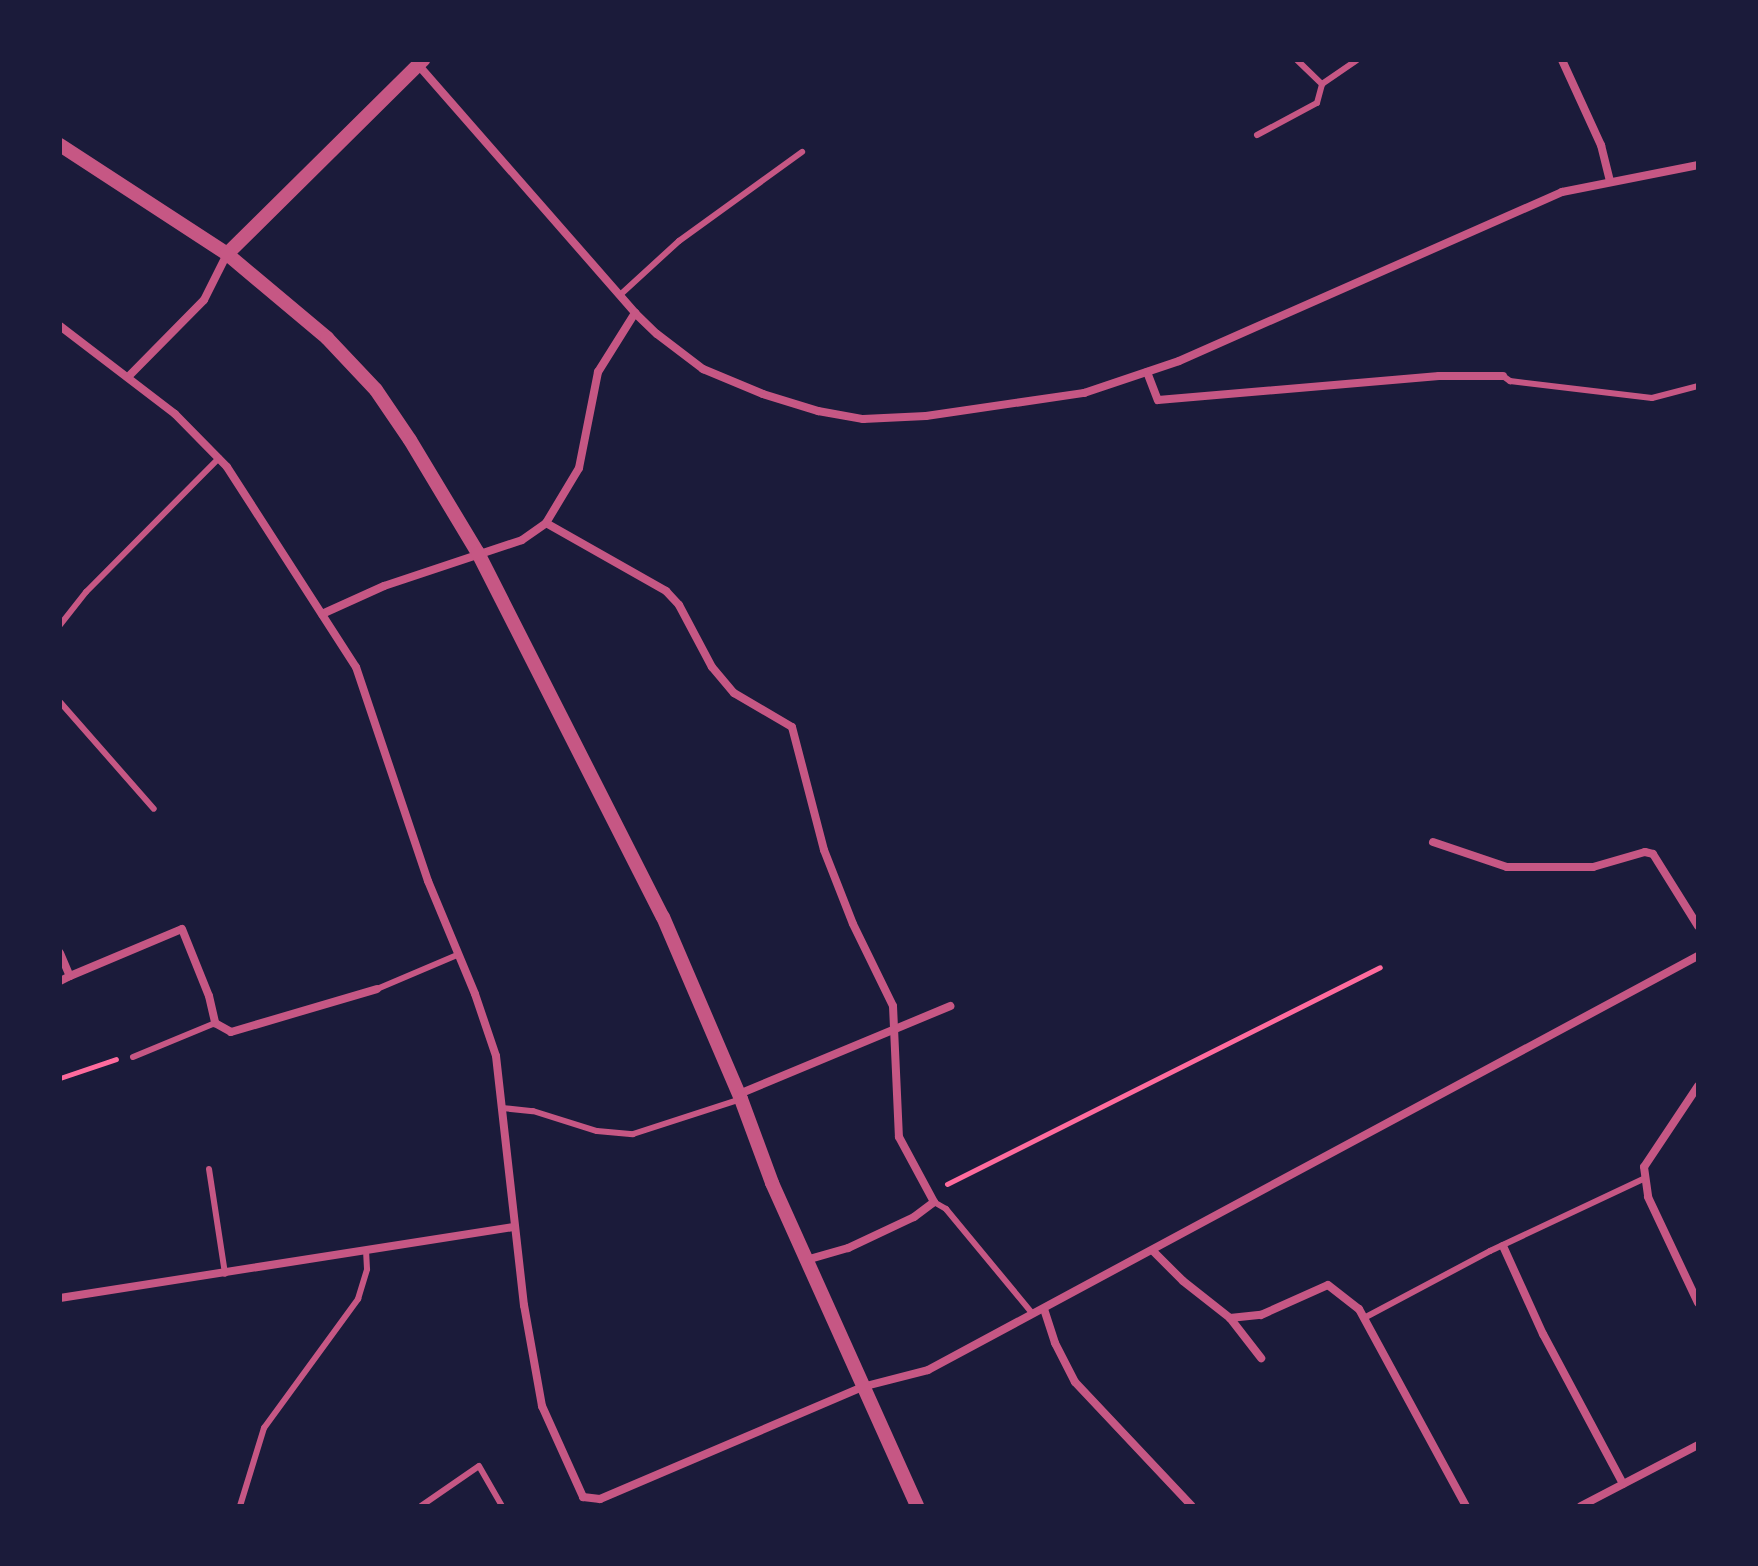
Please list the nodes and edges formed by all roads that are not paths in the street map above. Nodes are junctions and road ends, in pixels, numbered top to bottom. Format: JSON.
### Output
{"nodes":[{"id":1,"x":1297,"y":60,"type":"edge"},
{"id":2,"x":1357,"y":60,"type":"edge"},
{"id":3,"x":1562,"y":60,"type":"edge"},
{"id":4,"x":422,"y":64,"type":"edge"},
{"id":5,"x":1322,"y":84,"type":"junction"},
{"id":6,"x":1257,"y":135,"type":"dead end"},
{"id":7,"x":60,"y":145,"type":"edge"},
{"id":8,"x":802,"y":152,"type":"dead end"},
{"id":9,"x":1698,"y":165,"type":"edge"},
{"id":10,"x":1610,"y":180,"type":"junction"},
{"id":11,"x":227,"y":254,"type":"junction"},
{"id":12,"x":620,"y":295,"type":"junction"},
{"id":13,"x":635,"y":313,"type":"junction"},
{"id":14,"x":60,"y":326,"type":"edge"},
{"id":15,"x":1147,"y":372,"type":"junction"},
{"id":16,"x":1503,"y":376,"type":"joint"},
{"id":17,"x":128,"y":377,"type":"junction"},
{"id":18,"x":1698,"y":386,"type":"edge"},
{"id":19,"x":219,"y":458,"type":"junction"},
{"id":20,"x":546,"y":523,"type":"junction"},
{"id":21,"x":478,"y":553,"type":"junction"},
{"id":22,"x":322,"y":614,"type":"junction"},
{"id":23,"x":60,"y":625,"type":"edge"},
{"id":24,"x":60,"y":702,"type":"edge"},
{"id":25,"x":154,"y":809,"type":"dead end"},
{"id":26,"x":1433,"y":842,"type":"dead end"},
{"id":27,"x":1698,"y":926,"type":"edge"},
{"id":28,"x":60,"y":953,"type":"edge"},
{"id":29,"x":457,"y":955,"type":"junction"},
{"id":30,"x":1698,"y":956,"type":"edge"},
{"id":31,"x":70,"y":976,"type":"junction"},
{"id":32,"x":60,"y":981,"type":"edge"},
{"id":33,"x":377,"y":989,"type":"joint"},
{"id":34,"x":950,"y":1006,"type":"dead end"},
{"id":35,"x":215,"y":1023,"type":"junction"},
{"id":36,"x":893,"y":1030,"type":"junction"},
{"id":37,"x":133,"y":1057,"type":"road end"},
{"id":38,"x":1698,"y":1086,"type":"edge"},
{"id":39,"x":740,"y":1096,"type":"junction"},
{"id":40,"x":502,"y":1108,"type":"junction"},
{"id":41,"x":209,"y":1169,"type":"dead end"},
{"id":42,"x":1645,"y":1178,"type":"junction"},
{"id":43,"x":934,"y":1202,"type":"junction"},
{"id":44,"x":514,"y":1227,"type":"junction"},
{"id":45,"x":1503,"y":1246,"type":"junction"},
{"id":46,"x":1153,"y":1251,"type":"junction"},
{"id":47,"x":366,"y":1252,"type":"junction"},
{"id":48,"x":806,"y":1260,"type":"junction"},
{"id":49,"x":225,"y":1274,"type":"junction"},
{"id":50,"x":60,"y":1298,"type":"edge"},
{"id":51,"x":1698,"y":1303,"type":"edge"},
{"id":52,"x":1044,"y":1309,"type":"junction"},
{"id":53,"x":1033,"y":1314,"type":"junction"},
{"id":54,"x":1230,"y":1318,"type":"junction"},
{"id":55,"x":1364,"y":1318,"type":"junction"},
{"id":56,"x":1261,"y":1358,"type":"dead end"},
{"id":57,"x":862,"y":1387,"type":"junction"},
{"id":58,"x":1698,"y":1445,"type":"edge"},
{"id":59,"x":1623,"y":1484,"type":"junction"},
{"id":60,"x":584,"y":1502,"type":"edge"},
{"id":61,"x":603,"y":1503,"type":"edge"},
{"id":62,"x":240,"y":1506,"type":"edge"},
{"id":63,"x":421,"y":1506,"type":"edge"},
{"id":64,"x":502,"y":1506,"type":"edge"},
{"id":65,"x":917,"y":1506,"type":"edge"},
{"id":66,"x":1192,"y":1506,"type":"edge"},
{"id":67,"x":1466,"y":1506,"type":"edge"},
{"id":68,"x":1581,"y":1506,"type":"edge"}],
"edges":[{"from":1,"to":5,"type":"lane"},
{"from":2,"to":5,"type":"lane"},
{"from":3,"to":10,"type":"street"},
{"from":4,"to":11,"type":"street"},
{"from":4,"to":12,"type":"street"},
{"from":5,"to":6,"type":"lane"},
{"from":7,"to":11,"type":"street"},
{"from":8,"to":12,"type":"lane"},
{"from":9,"to":10,"type":"street"},
{"from":10,"to":15,"type":"street"},
{"from":11,"to":17,"type":"street"},
{"from":11,"to":21,"type":"street"},
{"from":12,"to":13,"type":"street"},
{"from":13,"to":15,"type":"street"},
{"from":13,"to":20,"type":"street"},
{"from":14,"to":17,"type":"street"},
{"from":15,"to":16,"type":"street"},
{"from":16,"to":18,"type":"lane"},
{"from":17,"to":19,"type":"street"},
{"from":19,"to":22,"type":"street"},
{"from":19,"to":23,"type":"lane"},
{"from":20,"to":21,"type":"street"},
{"from":20,"to":36,"type":"street"},
{"from":21,"to":22,"type":"street"},
{"from":21,"to":39,"type":"street"},
{"from":22,"to":29,"type":"street"},
{"from":24,"to":25,"type":"lane"},
{"from":26,"to":27,"type":"street"},
{"from":28,"to":31,"type":"street"},
{"from":29,"to":33,"type":"lane"},
{"from":29,"to":40,"type":"street"},
{"from":30,"to":46,"type":"street"},
{"from":31,"to":32,"type":"street"},
{"from":31,"to":35,"type":"street"},
{"from":33,"to":35,"type":"street"},
{"from":34,"to":36,"type":"street"},
{"from":35,"to":37,"type":"lane"},
{"from":36,"to":39,"type":"street"},
{"from":36,"to":43,"type":"street"},
{"from":38,"to":42,"type":"street"},
{"from":39,"to":40,"type":"lane"},
{"from":39,"to":48,"type":"street"},
{"from":40,"to":44,"type":"street"},
{"from":41,"to":49,"type":"lane"},
{"from":42,"to":45,"type":"lane"},
{"from":42,"to":51,"type":"street"},
{"from":43,"to":48,"type":"street"},
{"from":43,"to":53,"type":"lane"},
{"from":44,"to":47,"type":"street"},
{"from":44,"to":60,"type":"street"},
{"from":45,"to":55,"type":"lane"},
{"from":45,"to":59,"type":"street"},
{"from":46,"to":52,"type":"street"},
{"from":46,"to":54,"type":"street"},
{"from":47,"to":49,"type":"street"},
{"from":47,"to":62,"type":"lane"},
{"from":48,"to":57,"type":"street"},
{"from":49,"to":50,"type":"street"},
{"from":52,"to":53,"type":"street"},
{"from":52,"to":66,"type":"street"},
{"from":53,"to":57,"type":"street"},
{"from":54,"to":55,"type":"street"},
{"from":54,"to":56,"type":"street"},
{"from":55,"to":67,"type":"street"},
{"from":57,"to":61,"type":"street"},
{"from":57,"to":65,"type":"street"},
{"from":58,"to":59,"type":"street"},
{"from":59,"to":68,"type":"street"},
{"from":60,"to":61,"type":"street"},
{"from":63,"to":64,"type":"lane"}]}
